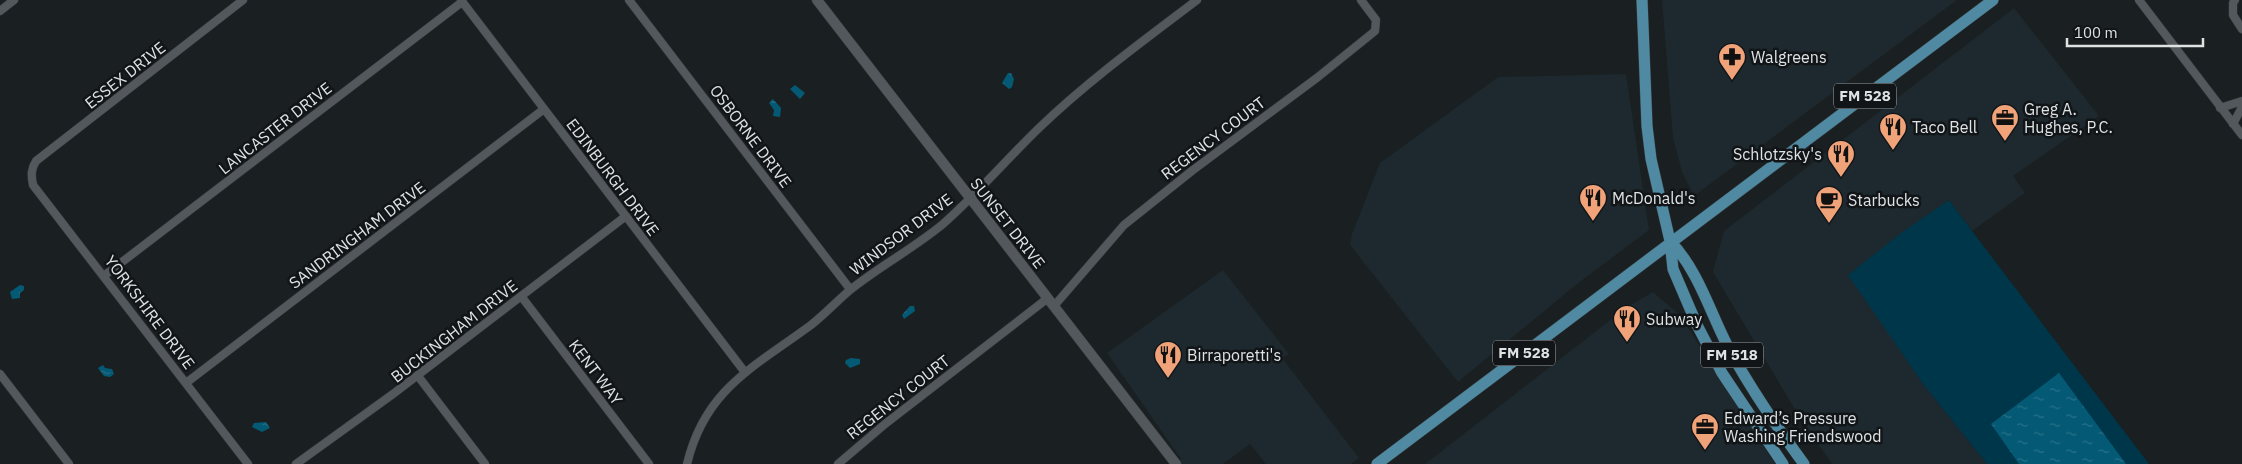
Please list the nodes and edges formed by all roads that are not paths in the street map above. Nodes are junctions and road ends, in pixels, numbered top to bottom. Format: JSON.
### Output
{"nodes":[{"id":1,"x":14,"y":0,"type":"edge"},
{"id":2,"x":243,"y":0,"type":"edge"},
{"id":3,"x":629,"y":0,"type":"edge"},
{"id":4,"x":817,"y":0,"type":"edge"},
{"id":5,"x":1197,"y":0,"type":"edge"},
{"id":6,"x":1361,"y":0,"type":"edge"},
{"id":7,"x":1642,"y":0,"type":"edge"},
{"id":8,"x":1993,"y":0,"type":"edge"},
{"id":9,"x":2151,"y":0,"type":"edge"},
{"id":10,"x":2235,"y":0,"type":"edge"},
{"id":11,"x":461,"y":1,"type":"edge"},
{"id":12,"x":2142,"y":3,"type":"edge"},
{"id":13,"x":0,"y":11,"type":"edge"},
{"id":14,"x":2242,"y":29,"type":"edge"},
{"id":15,"x":2242,"y":101,"type":"edge"},
{"id":16,"x":2242,"y":106,"type":"edge"},
{"id":17,"x":2220,"y":108,"type":"junction"},
{"id":18,"x":544,"y":109,"type":"junction"},
{"id":19,"x":2233,"y":124,"type":"junction"},
{"id":20,"x":2242,"y":135,"type":"edge"},
{"id":21,"x":31,"y":176,"type":"joint"},
{"id":22,"x":971,"y":199,"type":"junction"},
{"id":23,"x":626,"y":216,"type":"junction"},
{"id":24,"x":1670,"y":241,"type":"junction"},
{"id":25,"x":105,"y":275,"type":"junction"},
{"id":26,"x":850,"y":289,"type":"junction"},
{"id":27,"x":521,"y":296,"type":"junction"},
{"id":28,"x":1051,"y":302,"type":"junction"},
{"id":29,"x":744,"y":371,"type":"junction"},
{"id":30,"x":0,"y":374,"type":"edge"},
{"id":31,"x":418,"y":376,"type":"junction"},
{"id":32,"x":186,"y":383,"type":"junction"},
{"id":33,"x":69,"y":464,"type":"edge"},
{"id":34,"x":248,"y":464,"type":"edge"},
{"id":35,"x":296,"y":464,"type":"edge"},
{"id":36,"x":485,"y":464,"type":"edge"},
{"id":37,"x":649,"y":464,"type":"edge"},
{"id":38,"x":687,"y":464,"type":"edge"},
{"id":39,"x":838,"y":464,"type":"edge"},
{"id":40,"x":1176,"y":464,"type":"edge"},
{"id":41,"x":1377,"y":464,"type":"edge"},
{"id":42,"x":1783,"y":464,"type":"edge"},
{"id":43,"x":1804,"y":464,"type":"edge"}],
"edges":[{"from":1,"to":13,"type":"street"},
{"from":2,"to":21,"type":"street","name":"ESSEX DRIVE"},
{"from":3,"to":26,"type":"street","name":"OSBORNE DRIVE"},
{"from":4,"to":22,"type":"street","name":"SUNSET DRIVE"},
{"from":5,"to":22,"type":"street","name":"WINDSOR DRIVE"},
{"from":6,"to":28,"type":"street","name":"REGENCY COURT"},
{"from":7,"to":24,"type":"main road","number":"FM 518"},
{"from":8,"to":24,"type":"main road","number":"FM 528"},
{"from":9,"to":12,"type":"street"},
{"from":10,"to":14,"type":"street"},
{"from":11,"to":18,"type":"street","name":"EDINBURGH DRIVE"},
{"from":11,"to":25,"type":"street","name":"LANCASTER DRIVE"},
{"from":12,"to":17,"type":"street"},
{"from":15,"to":17,"type":"street"},
{"from":16,"to":19,"type":"street"},
{"from":17,"to":19,"type":"street"},
{"from":18,"to":23,"type":"street","name":"EDINBURGH DRIVE"},
{"from":18,"to":32,"type":"street","name":"SANDRINGHAM DRIVE"},
{"from":19,"to":20,"type":"street"},
{"from":21,"to":25,"type":"street","name":"YORKSHIRE DRIVE"},
{"from":22,"to":26,"type":"street","name":"WINDSOR DRIVE"},
{"from":22,"to":28,"type":"street","name":"SUNSET DRIVE"},
{"from":23,"to":27,"type":"street","name":"BUCKINGHAM DRIVE"},
{"from":23,"to":29,"type":"street","name":"EDINBURGH DRIVE"},
{"from":24,"to":41,"type":"main road","number":"FM 528"},
{"from":24,"to":42,"type":"main road","number":"FM 518"},
{"from":24,"to":43,"type":"main road","number":"FM 518"},
{"from":25,"to":32,"type":"street","name":"YORKSHIRE DRIVE"},
{"from":26,"to":29,"type":"street","name":"WINDSOR DRIVE"},
{"from":27,"to":31,"type":"street","name":"BUCKINGHAM DRIVE"},
{"from":27,"to":37,"type":"street","name":"KENT WAY"},
{"from":28,"to":39,"type":"street","name":"REGENCY COURT"},
{"from":28,"to":40,"type":"street","name":"SUNSET DRIVE"},
{"from":29,"to":38,"type":"street","name":"WINDSOR DRIVE"},
{"from":30,"to":33,"type":"street"},
{"from":31,"to":35,"type":"street","name":"BUCKINGHAM DRIVE"},
{"from":31,"to":36,"type":"street"},
{"from":32,"to":34,"type":"street","name":"YORKSHIRE DRIVE"}]}
